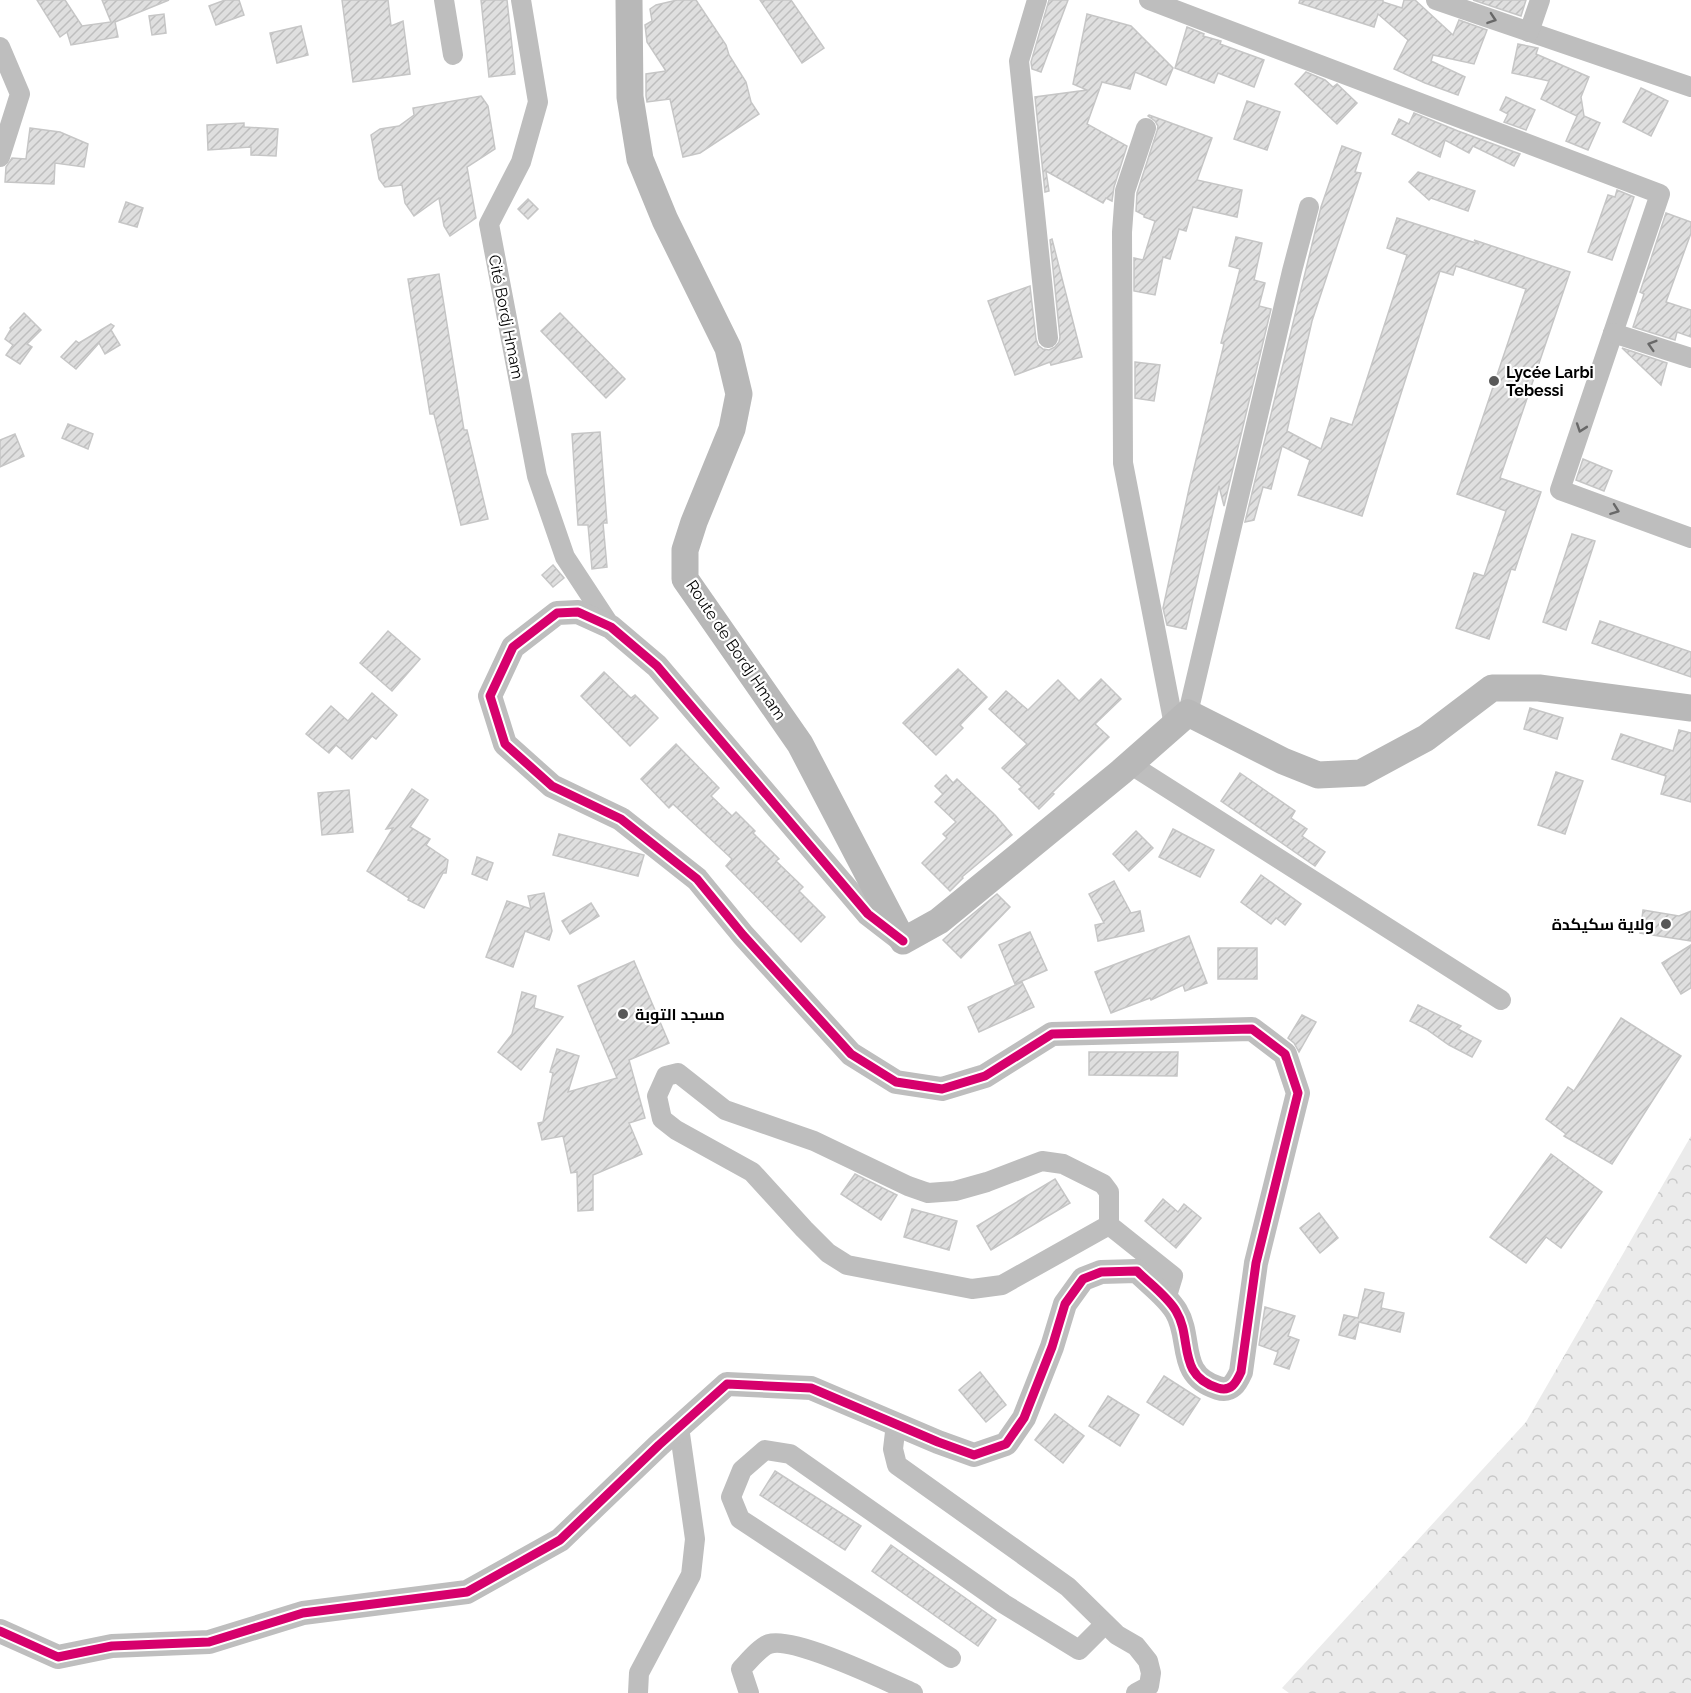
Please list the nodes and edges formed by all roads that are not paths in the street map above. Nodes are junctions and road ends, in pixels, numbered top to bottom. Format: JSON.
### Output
{"nodes":[{"id":1,"x":444,"y":0,"type":"edge"},
{"id":2,"x":521,"y":0,"type":"edge"},
{"id":3,"x":629,"y":0,"type":"edge"},
{"id":4,"x":1037,"y":0,"type":"edge"},
{"id":5,"x":1149,"y":0,"type":"edge"},
{"id":6,"x":1436,"y":0,"type":"edge"},
{"id":7,"x":1540,"y":0,"type":"edge"},
{"id":8,"x":1529,"y":32,"type":"junction"},
{"id":9,"x":0,"y":47,"type":"edge"},
{"id":10,"x":453,"y":55,"type":"dead end"},
{"id":11,"x":1691,"y":87,"type":"edge"},
{"id":12,"x":1146,"y":128,"type":"dead end"},
{"id":13,"x":0,"y":157,"type":"edge"},
{"id":14,"x":1309,"y":207,"type":"dead end"},
{"id":15,"x":1613,"y":333,"type":"junction"},
{"id":16,"x":1048,"y":338,"type":"dead end"},
{"id":17,"x":1691,"y":358,"type":"edge"},
{"id":18,"x":1691,"y":538,"type":"edge"},
{"id":19,"x":611,"y":627,"type":"junction"},
{"id":20,"x":1691,"y":708,"type":"edge"},
{"id":21,"x":1181,"y":718,"type":"junction"},
{"id":22,"x":1130,"y":764,"type":"junction"},
{"id":23,"x":903,"y":941,"type":"junction"},
{"id":24,"x":1501,"y":1000,"type":"dead end"},
{"id":25,"x":1110,"y":1225,"type":"junction"},
{"id":26,"x":1166,"y":1299,"type":"junction"},
{"id":27,"x":896,"y":1424,"type":"junction"},
{"id":28,"x":679,"y":1427,"type":"junction"},
{"id":29,"x":1105,"y":1624,"type":"junction"},
{"id":30,"x":0,"y":1631,"type":"edge"},
{"id":31,"x":951,"y":1658,"type":"dead end"},
{"id":32,"x":638,"y":1693,"type":"edge"},
{"id":33,"x":749,"y":1693,"type":"edge"},
{"id":34,"x":913,"y":1693,"type":"edge"},
{"id":35,"x":1136,"y":1693,"type":"edge"}],
"edges":[{"from":1,"to":10,"type":"street"},
{"from":2,"to":19,"type":"street","name":"Cité Bordj Hmam"},
{"from":3,"to":23,"type":"main road","name":"Route de Bordj Hmam"},
{"from":4,"to":16,"type":"street"},
{"from":5,"to":15,"type":"street"},
{"from":6,"to":8,"type":"street","one_way":true},
{"from":7,"to":8,"type":"street"},
{"from":8,"to":11,"type":"street"},
{"from":9,"to":13,"type":"street"},
{"from":12,"to":21,"type":"street"},
{"from":14,"to":21,"type":"street"},
{"from":17,"to":15,"type":"street","one_way":true},
{"from":15,"to":18,"type":"street","one_way":true},
{"from":19,"to":23,"type":"street"},
{"from":19,"to":26,"type":"street"},
{"from":20,"to":21,"type":"main road"},
{"from":21,"to":22,"type":"main road"},
{"from":22,"to":23,"type":"main road"},
{"from":22,"to":24,"type":"street"},
{"from":25,"to":25,"type":"street"},
{"from":25,"to":26,"type":"street"},
{"from":26,"to":27,"type":"street"},
{"from":27,"to":28,"type":"street"},
{"from":27,"to":29,"type":"street"},
{"from":28,"to":30,"type":"street"},
{"from":28,"to":32,"type":"street"},
{"from":29,"to":31,"type":"street"},
{"from":29,"to":35,"type":"street"},
{"from":33,"to":34,"type":"street"}]}
